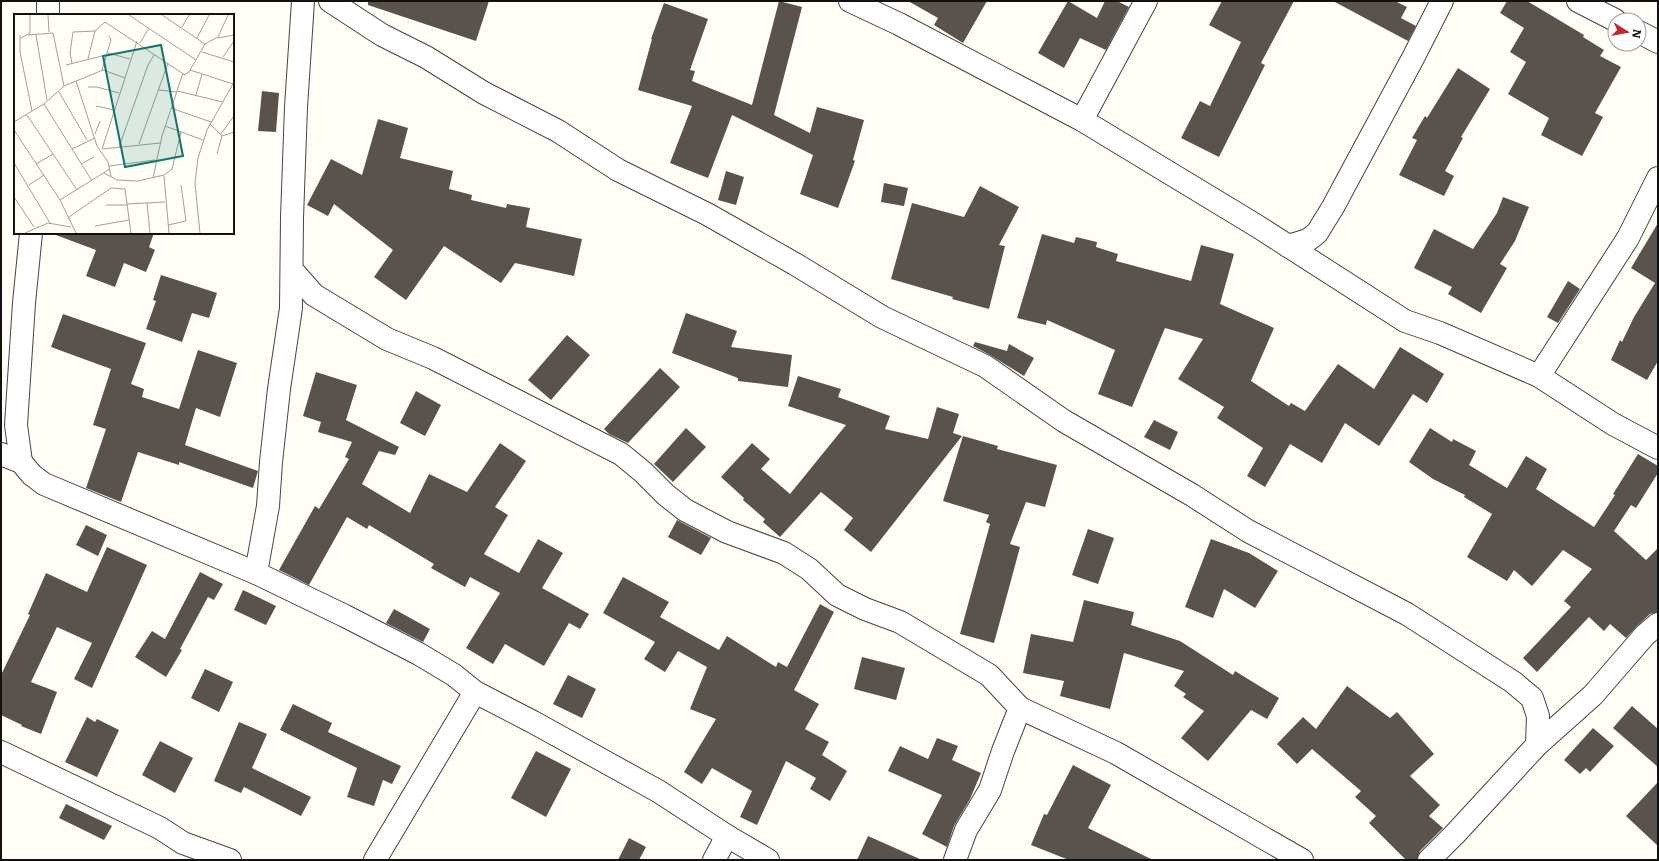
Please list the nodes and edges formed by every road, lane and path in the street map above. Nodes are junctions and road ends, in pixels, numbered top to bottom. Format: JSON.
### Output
{"nodes":[{"id":1,"x":48,"y":1,"type":"edge"},
{"id":2,"x":303,"y":1,"type":"edge"},
{"id":3,"x":330,"y":1,"type":"edge"},
{"id":4,"x":850,"y":1,"type":"edge"},
{"id":5,"x":1146,"y":1,"type":"edge"},
{"id":6,"x":1442,"y":1,"type":"edge"},
{"id":7,"x":1578,"y":1,"type":"edge"},
{"id":8,"x":48,"y":14,"type":"edge"},
{"id":9,"x":1607,"y":16,"type":"edge"},
{"id":10,"x":1647,"y":36,"type":"edge"},
{"id":11,"x":1658,"y":42,"type":"edge"},
{"id":12,"x":1082,"y":120,"type":"junction"},
{"id":13,"x":1658,"y":178,"type":"edge"},
{"id":14,"x":31,"y":234,"type":"edge"},
{"id":15,"x":1288,"y":246,"type":"junction"},
{"id":16,"x":292,"y":270,"type":"junction"},
{"id":17,"x":314,"y":295,"type":"junction"},
{"id":18,"x":291,"y":308,"type":"junction"},
{"id":19,"x":1539,"y":376,"type":"junction"},
{"id":20,"x":18,"y":385,"type":"junction"},
{"id":21,"x":1,"y":406,"type":"edge"},
{"id":22,"x":1658,"y":448,"type":"edge"},
{"id":23,"x":1,"y":454,"type":"edge"},
{"id":24,"x":21,"y":462,"type":"junction"},
{"id":25,"x":256,"y":573,"type":"junction"},
{"id":26,"x":1658,"y":624,"type":"edge"},
{"id":27,"x":475,"y":692,"type":"junction"},
{"id":28,"x":1020,"y":708,"type":"junction"},
{"id":29,"x":1537,"y":745,"type":"junction"},
{"id":30,"x":1,"y":752,"type":"edge"},
{"id":31,"x":727,"y":836,"type":"junction"},
{"id":32,"x":230,"y":860,"type":"edge"},
{"id":33,"x":375,"y":860,"type":"edge"},
{"id":34,"x":714,"y":860,"type":"edge"},
{"id":35,"x":768,"y":860,"type":"edge"},
{"id":36,"x":955,"y":860,"type":"edge"},
{"id":37,"x":1302,"y":860,"type":"edge"},
{"id":38,"x":1429,"y":860,"type":"edge"}],
"edges":[{"from":1,"to":8,"type":"street"},
{"from":2,"to":16,"type":"street"},
{"from":3,"to":29,"type":"street"},
{"from":4,"to":12,"type":"street"},
{"from":5,"to":12,"type":"street"},
{"from":6,"to":15,"type":"street"},
{"from":7,"to":9,"type":"street"},
{"from":10,"to":11,"type":"street"},
{"from":12,"to":15,"type":"street"},
{"from":13,"to":19,"type":"street"},
{"from":14,"to":20,"type":"street"},
{"from":15,"to":19,"type":"street"},
{"from":16,"to":17,"type":"street"},
{"from":16,"to":18,"type":"street"},
{"from":17,"to":18,"type":"street"},
{"from":17,"to":28,"type":"street"},
{"from":18,"to":25,"type":"street"},
{"from":19,"to":22,"type":"street"},
{"from":20,"to":21,"type":"street"},
{"from":20,"to":24,"type":"street"},
{"from":23,"to":24,"type":"street"},
{"from":24,"to":25,"type":"street"},
{"from":25,"to":27,"type":"street"},
{"from":26,"to":29,"type":"street"},
{"from":27,"to":31,"type":"street"},
{"from":27,"to":33,"type":"street"},
{"from":28,"to":36,"type":"street"},
{"from":28,"to":37,"type":"street"},
{"from":29,"to":38,"type":"street"},
{"from":30,"to":32,"type":"street"},
{"from":31,"to":34,"type":"street"},
{"from":31,"to":35,"type":"street"}]}
